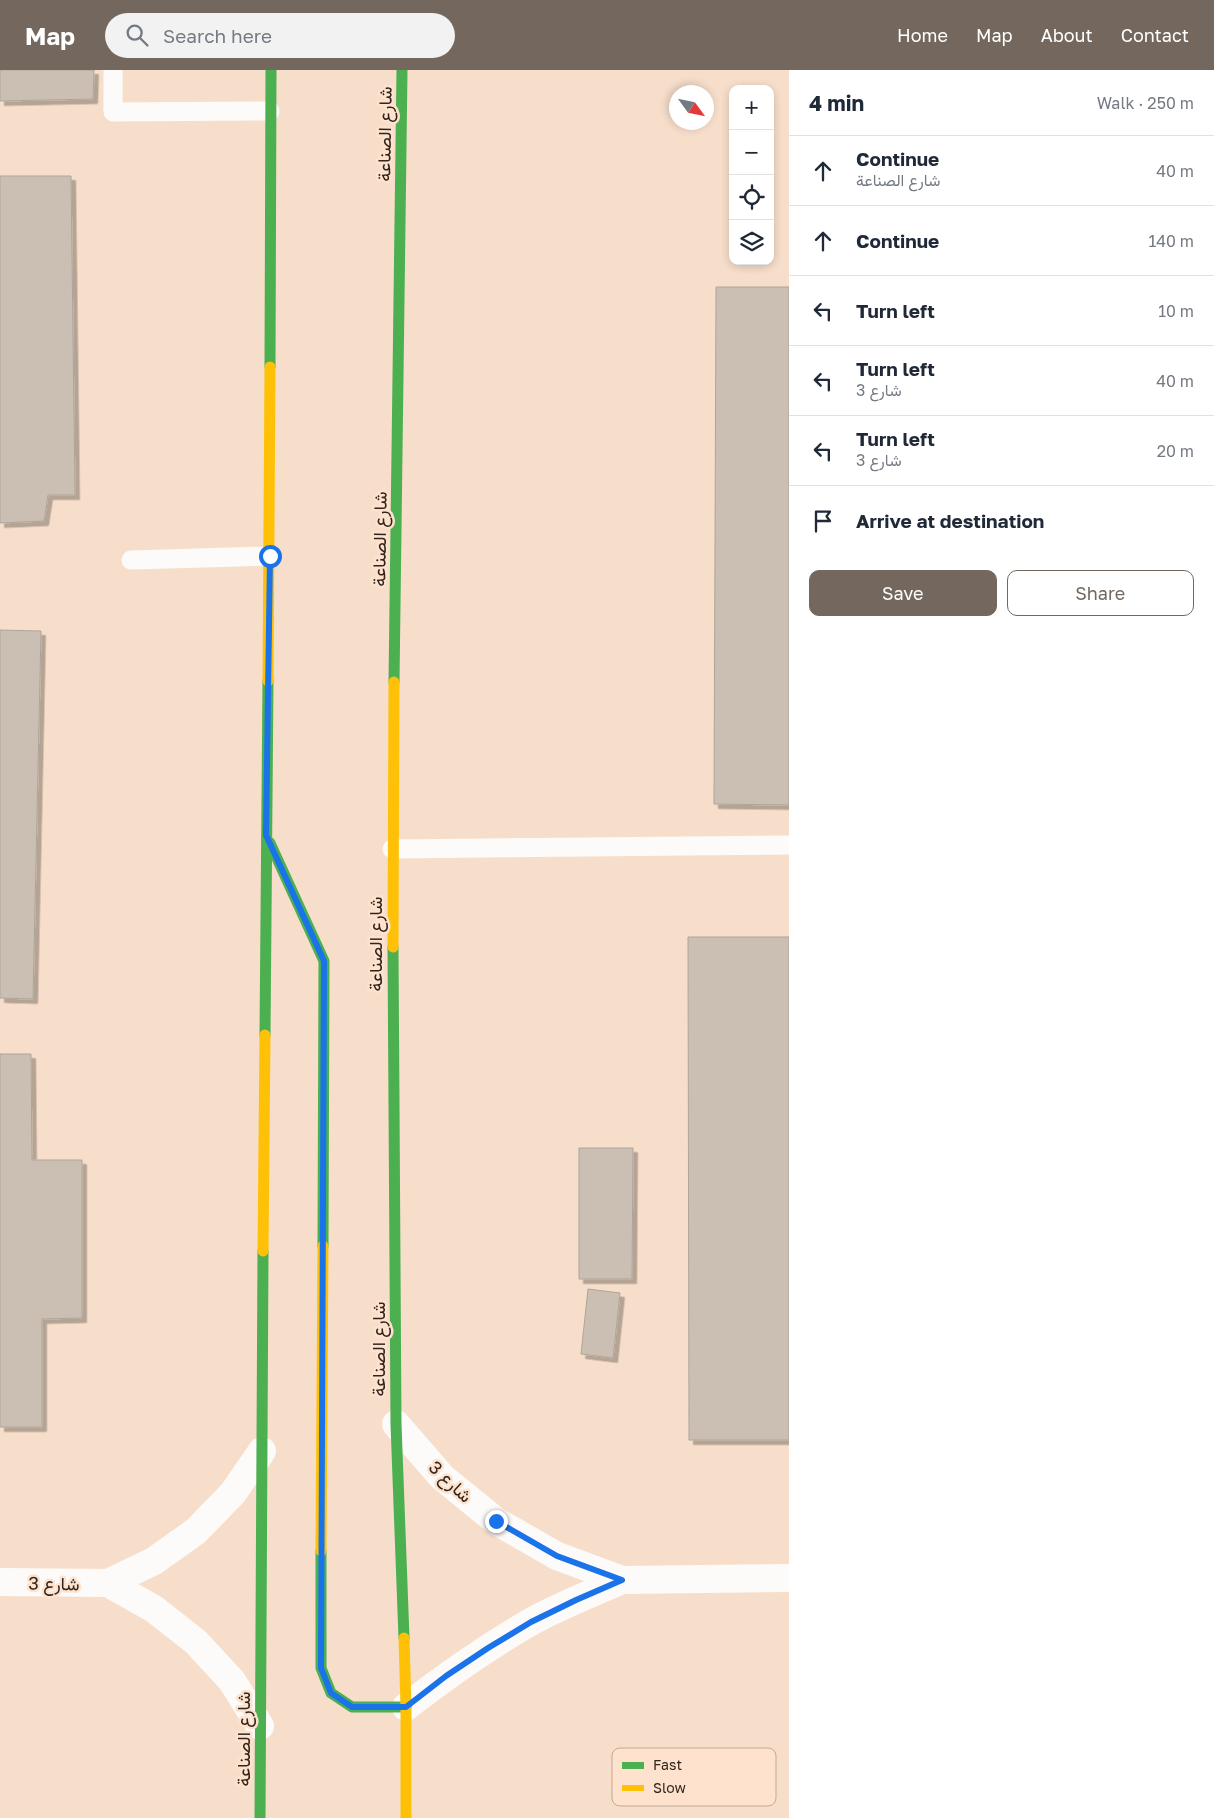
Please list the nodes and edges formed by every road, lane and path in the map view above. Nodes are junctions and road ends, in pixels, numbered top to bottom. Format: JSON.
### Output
{"nodes":[{"id":1,"x":113,"y":70,"type":"edge"},
{"id":2,"x":270,"y":70,"type":"edge"},
{"id":3,"x":402,"y":70,"type":"edge"},
{"id":4,"x":270,"y":111,"type":"junction"},
{"id":5,"x":270,"y":556,"type":"junction"},
{"id":6,"x":131,"y":560,"type":"dead end"},
{"id":7,"x":266,"y":835,"type":"junction"},
{"id":8,"x":789,"y":846,"type":"edge"},
{"id":9,"x":392,"y":849,"type":"junction"},
{"id":10,"x":396,"y":1424,"type":"junction"},
{"id":11,"x":262,"y":1451,"type":"junction"},
{"id":12,"x":789,"y":1578,"type":"edge"},
{"id":13,"x":622,"y":1580,"type":"junction"},
{"id":14,"x":0,"y":1582,"type":"edge"},
{"id":15,"x":108,"y":1583,"type":"junction"},
{"id":16,"x":406,"y":1707,"type":"junction"},
{"id":17,"x":260,"y":1726,"type":"junction"},
{"id":18,"x":260,"y":1818,"type":"edge"},
{"id":19,"x":406,"y":1818,"type":"edge"}],
"edges":[{"from":1,"to":4,"type":"lane"},
{"from":2,"to":4,"type":"street","name":"شارع الصناعة"},
{"from":3,"to":9,"type":"street","name":"شارع الصناعة"},
{"from":4,"to":5,"type":"street","name":"شارع الصناعة"},
{"from":5,"to":6,"type":"lane"},
{"from":5,"to":7,"type":"street","name":"شارع الصناعة"},
{"from":7,"to":11,"type":"street","name":"شارع الصناعة"},
{"from":7,"to":16,"type":"street"},
{"from":8,"to":9,"type":"lane"},
{"from":9,"to":10,"type":"street","name":"شارع الصناعة"},
{"from":10,"to":13,"type":"street","name":"شارع 3"},
{"from":10,"to":16,"type":"street","name":"شارع الصناعة"},
{"from":11,"to":15,"type":"street","name":"شارع 3"},
{"from":11,"to":17,"type":"street","name":"شارع الصناعة"},
{"from":12,"to":13,"type":"street","name":"شارع 3"},
{"from":13,"to":16,"type":"street","name":"شارع 3"},
{"from":14,"to":15,"type":"street","name":"شارع 3"},
{"from":15,"to":17,"type":"street","name":"شارع 3"},
{"from":16,"to":19,"type":"street","name":"شارع الصناعة"},
{"from":17,"to":18,"type":"street","name":"شارع الصناعة"}]}
